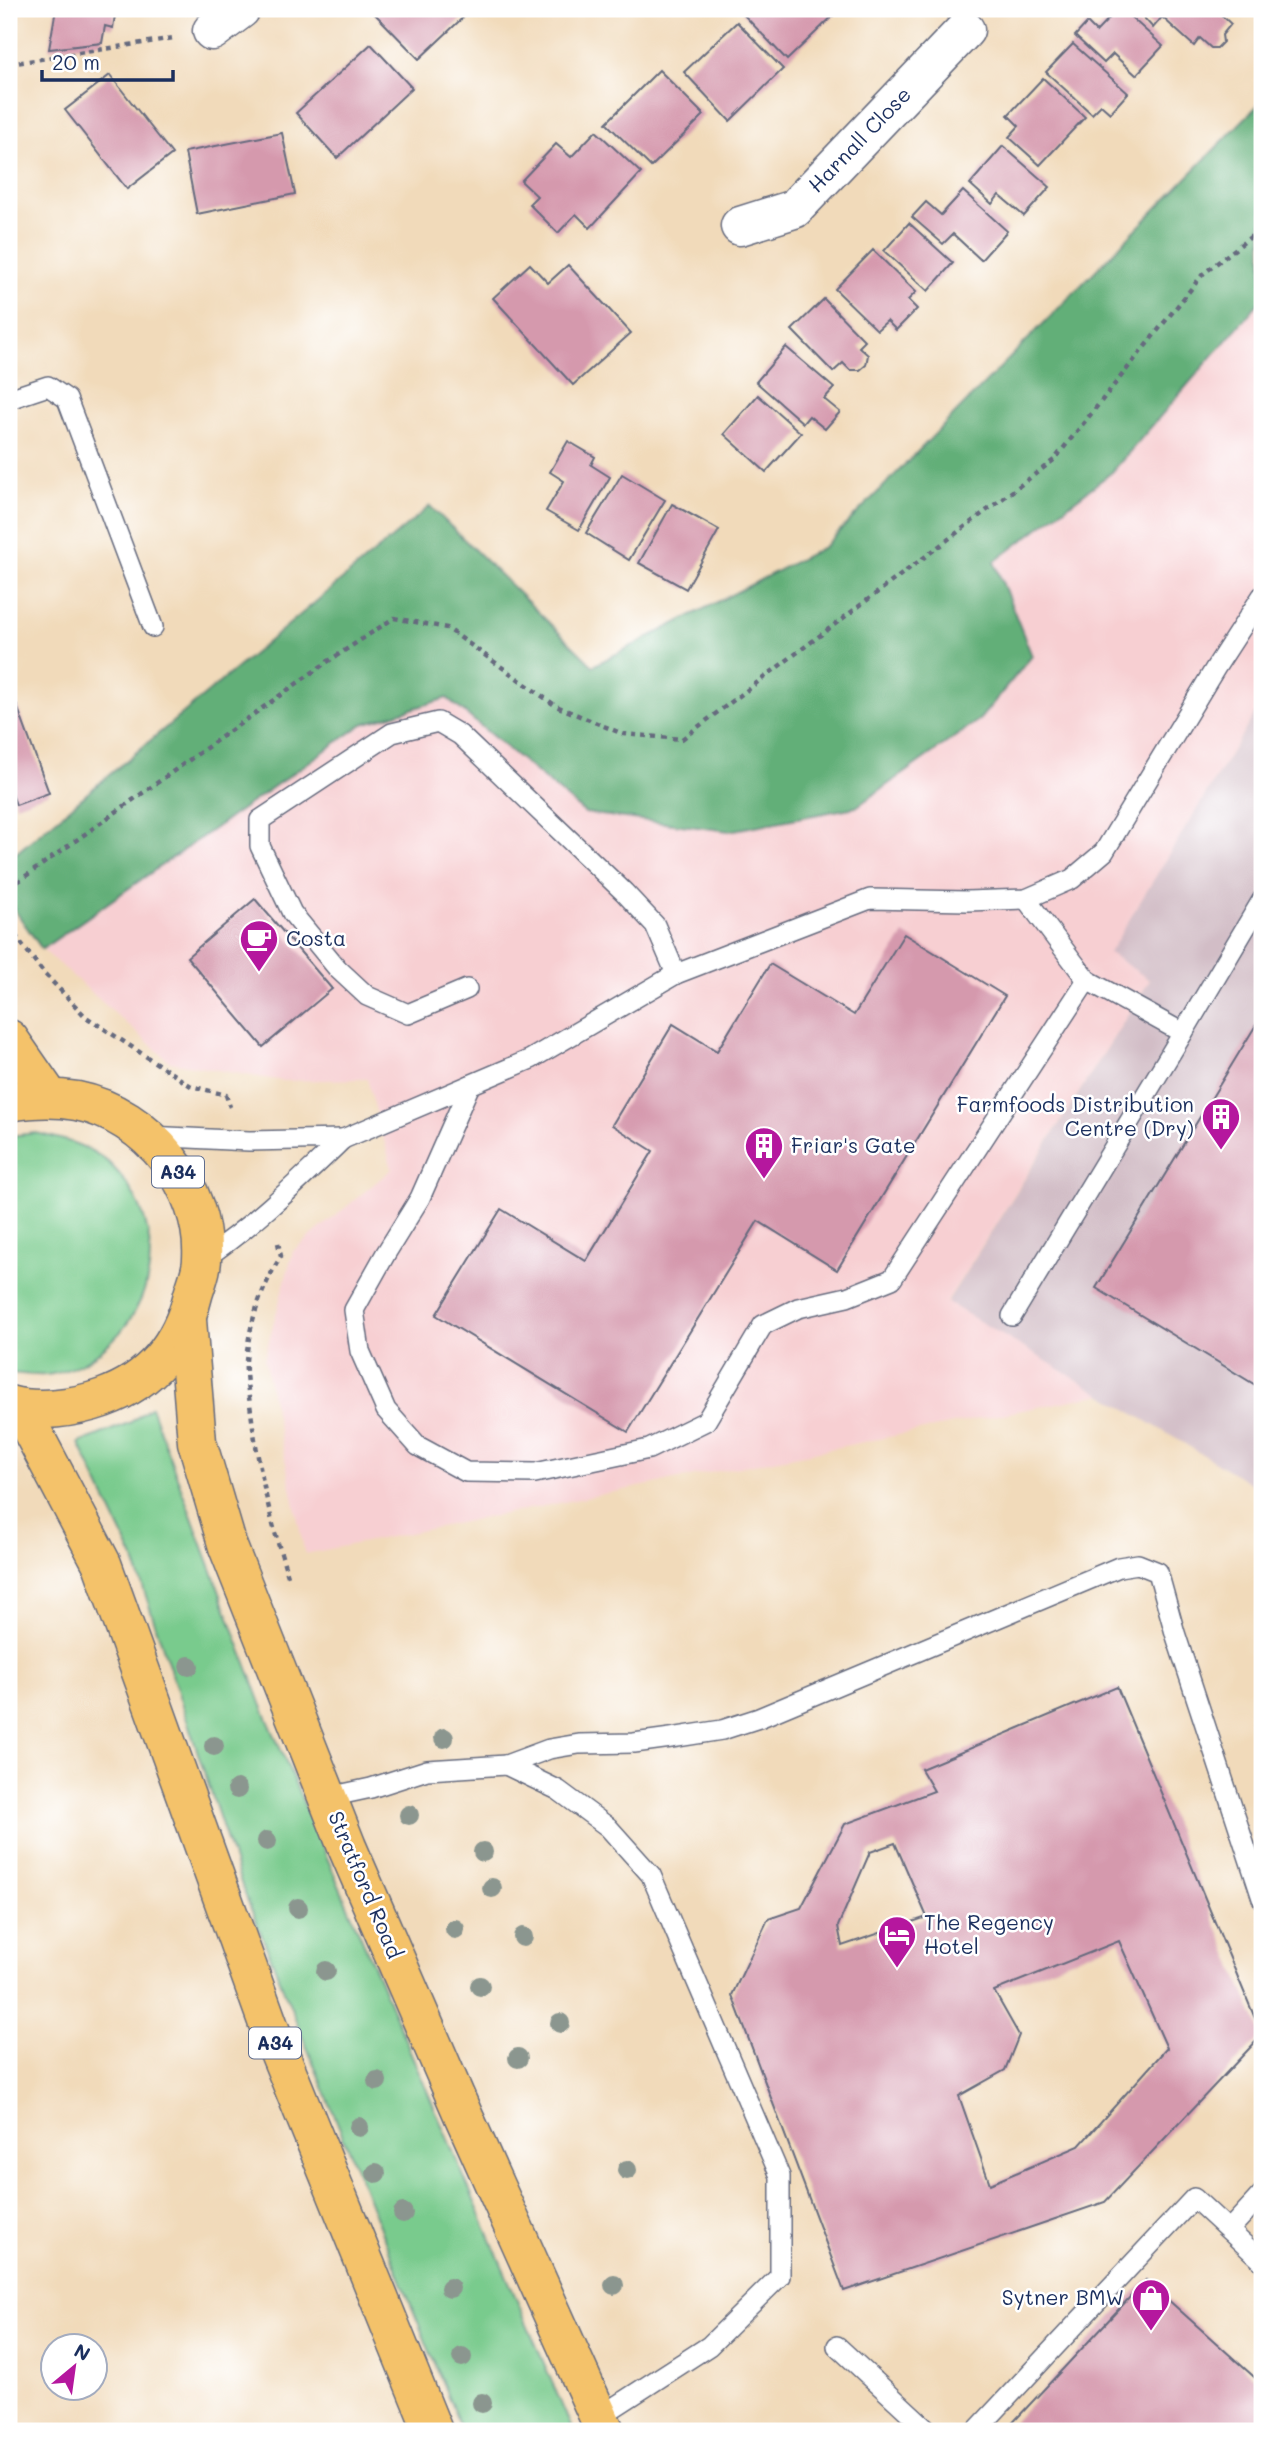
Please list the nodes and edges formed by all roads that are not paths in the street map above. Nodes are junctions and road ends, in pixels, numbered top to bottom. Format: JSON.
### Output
{"nodes":[{"id":1,"x":965,"y":16,"type":"edge"},
{"id":2,"x":740,"y":226,"type":"dead end"},
{"id":3,"x":9,"y":399,"type":"edge"},
{"id":4,"x":1262,"y":596,"type":"edge"},
{"id":5,"x":153,"y":627,"type":"dead end"},
{"id":6,"x":1026,"y":899,"type":"junction"},
{"id":7,"x":1262,"y":900,"type":"edge"},
{"id":8,"x":676,"y":974,"type":"junction"},
{"id":9,"x":1087,"y":980,"type":"junction"},
{"id":10,"x":467,"y":989,"type":"dead end"},
{"id":11,"x":1183,"y":1033,"type":"junction"},
{"id":12,"x":9,"y":1039,"type":"edge"},
{"id":13,"x":470,"y":1085,"type":"junction"},
{"id":14,"x":50,"y":1098,"type":"junction"},
{"id":15,"x":9,"y":1102,"type":"edge"},
{"id":16,"x":148,"y":1136,"type":"junction"},
{"id":17,"x":343,"y":1139,"type":"junction"},
{"id":18,"x":202,"y":1260,"type":"junction"},
{"id":19,"x":1012,"y":1317,"type":"dead end"},
{"id":20,"x":187,"y":1320,"type":"junction"},
{"id":21,"x":15,"y":1407,"type":"edge"},
{"id":22,"x":506,"y":1765,"type":"junction"},
{"id":23,"x":329,"y":1797,"type":"junction"},
{"id":24,"x":1262,"y":1898,"type":"edge"},
{"id":25,"x":1262,"y":2194,"type":"edge"},
{"id":26,"x":1229,"y":2230,"type":"junction"},
{"id":27,"x":1262,"y":2261,"type":"edge"},
{"id":28,"x":837,"y":2346,"type":"dead end"},
{"id":29,"x":602,"y":2424,"type":"edge"},
{"id":30,"x":433,"y":2431,"type":"edge"},
{"id":31,"x":929,"y":2431,"type":"edge"},
{"id":32,"x":976,"y":2431,"type":"edge"}],
"edges":[{"from":1,"to":2,"type":"street","name":"Harnall Close"},
{"from":3,"to":5,"type":"lane"},
{"from":4,"to":6,"type":"lane"},
{"from":6,"to":8,"type":"lane"},
{"from":6,"to":9,"type":"lane"},
{"from":7,"to":11,"type":"lane"},
{"from":8,"to":10,"type":"lane"},
{"from":8,"to":13,"type":"lane"},
{"from":9,"to":11,"type":"lane"},
{"from":9,"to":13,"type":"lane"},
{"from":11,"to":19,"type":"lane"},
{"from":12,"to":14,"type":"highway"},
{"from":13,"to":17,"type":"lane"},
{"from":14,"to":15,"type":"highway","number":"A34"},
{"from":14,"to":16,"type":"highway","number":"A34"},
{"from":16,"to":17,"type":"lane"},
{"from":16,"to":18,"type":"highway","number":"A34"},
{"from":17,"to":18,"type":"lane"},
{"from":18,"to":20,"type":"highway","number":"A34"},
{"from":20,"to":21,"type":"highway","number":"A34"},
{"from":20,"to":23,"type":"highway","name":"Stratford Road","number":"A34"},
{"from":21,"to":30,"type":"highway","number":"A34"},
{"from":22,"to":23,"type":"lane"},
{"from":22,"to":24,"type":"lane"},
{"from":22,"to":29,"type":"lane"},
{"from":23,"to":29,"type":"highway","name":"Stratford Road","number":"A34"},
{"from":25,"to":26,"type":"lane"},
{"from":26,"to":27,"type":"lane"},
{"from":26,"to":32,"type":"lane"},
{"from":28,"to":31,"type":"lane"}]}
